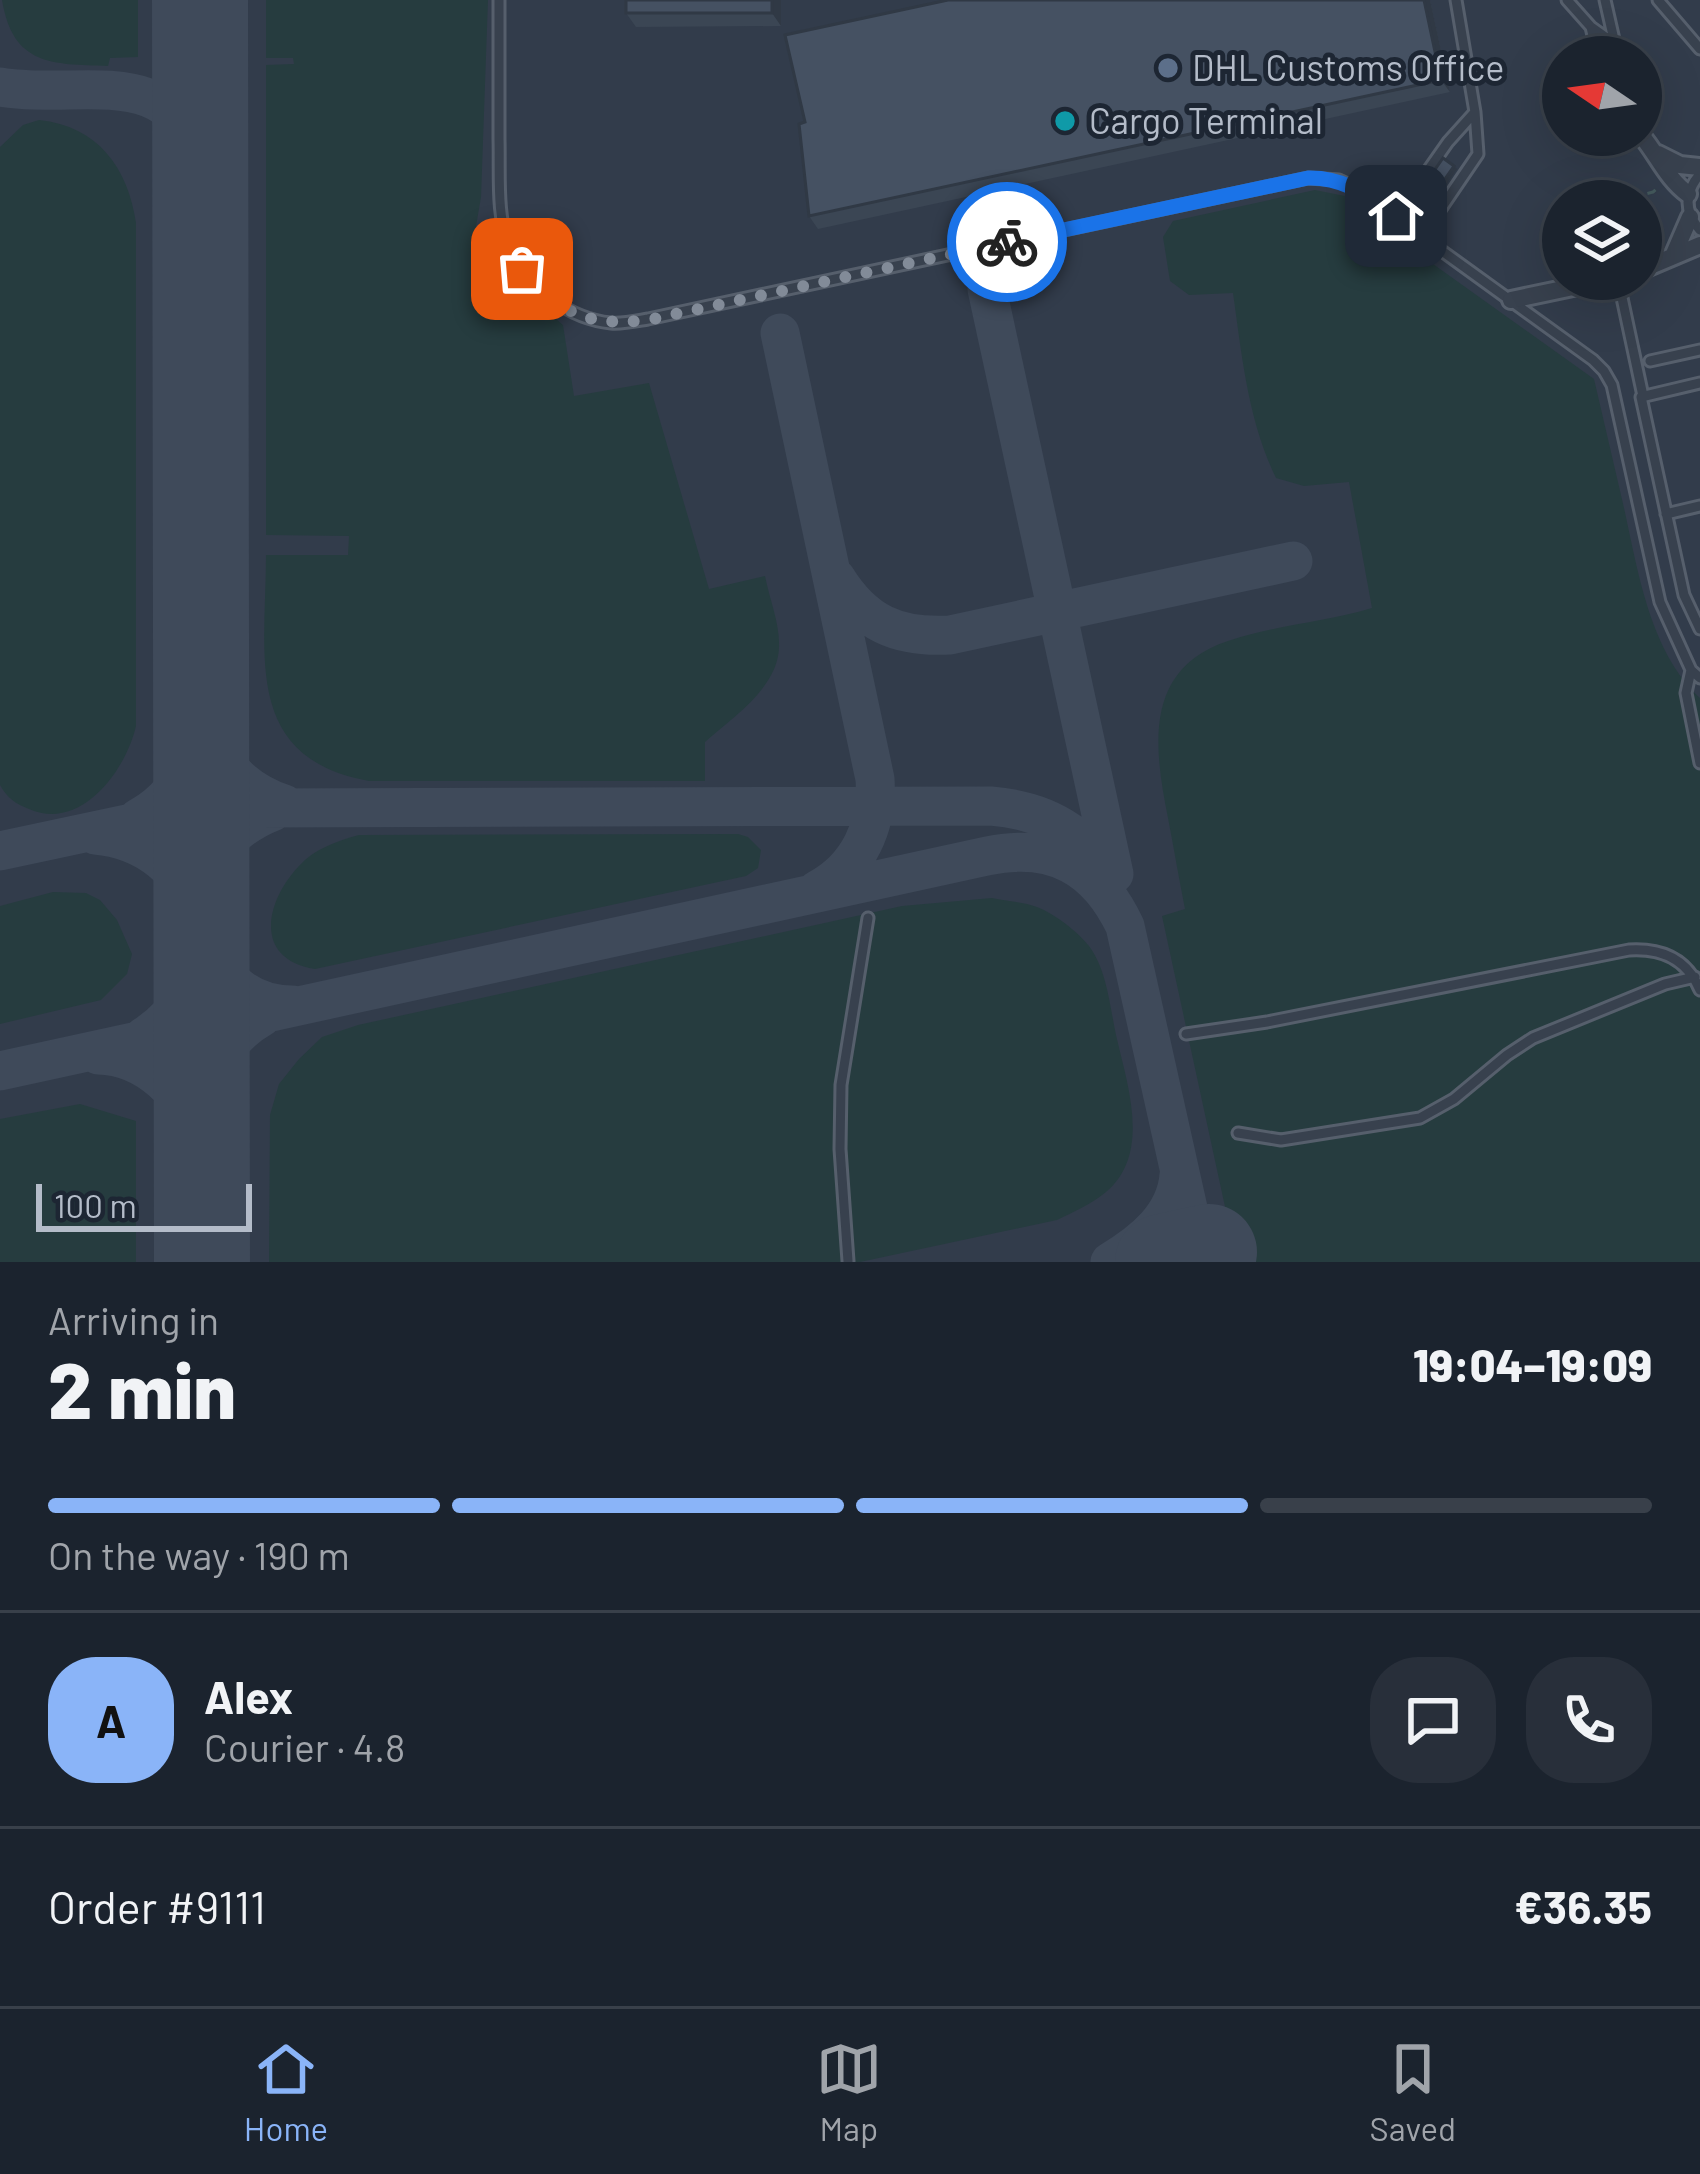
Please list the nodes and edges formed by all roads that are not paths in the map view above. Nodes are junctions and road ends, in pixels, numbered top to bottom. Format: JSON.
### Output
{"nodes":[{"id":1,"x":499,"y":0,"type":"edge"},
{"id":2,"x":1456,"y":0,"type":"edge"},
{"id":3,"x":1568,"y":0,"type":"edge"},
{"id":4,"x":1605,"y":0,"type":"edge"},
{"id":5,"x":1658,"y":0,"type":"edge"},
{"id":6,"x":1591,"y":27,"type":"junction"},
{"id":7,"x":1593,"y":36,"type":"edge"},
{"id":8,"x":1604,"y":36,"type":"edge"},
{"id":9,"x":1613,"y":36,"type":"edge"},
{"id":10,"x":1700,"y":49,"type":"edge"},
{"id":11,"x":1475,"y":112,"type":"junction"},
{"id":12,"x":1658,"y":156,"type":"edge"},
{"id":13,"x":1661,"y":156,"type":"edge"},
{"id":14,"x":1700,"y":171,"type":"edge"},
{"id":15,"x":1688,"y":194,"type":"junction"},
{"id":16,"x":1396,"y":216,"type":"junction"},
{"id":17,"x":1695,"y":224,"type":"edge"},
{"id":18,"x":1423,"y":235,"type":"junction"},
{"id":19,"x":1700,"y":245,"type":"edge"},
{"id":20,"x":1674,"y":254,"type":"junction"},
{"id":21,"x":1662,"y":260,"type":"edge"},
{"id":22,"x":1542,"y":294,"type":"edge"},
{"id":23,"x":1511,"y":300,"type":"junction"},
{"id":24,"x":1619,"y":300,"type":"edge"},
{"id":25,"x":1700,"y":350,"type":"edge"},
{"id":26,"x":1650,"y":361,"type":"dead end"},
{"id":27,"x":1700,"y":383,"type":"edge"},
{"id":28,"x":1643,"y":396,"type":"junction"},
{"id":29,"x":1700,"y":506,"type":"edge"},
{"id":30,"x":1666,"y":514,"type":"junction"},
{"id":31,"x":1700,"y":629,"type":"edge"},
{"id":32,"x":1696,"y":674,"type":"edge"},
{"id":33,"x":1700,"y":763,"type":"edge"},
{"id":34,"x":868,"y":917,"type":"dead end"},
{"id":35,"x":1697,"y":976,"type":"edge"},
{"id":36,"x":1700,"y":990,"type":"edge"},
{"id":37,"x":1186,"y":1034,"type":"dead end"},
{"id":38,"x":1238,"y":1133,"type":"dead end"},
{"id":39,"x":848,"y":1261,"type":"edge"}],
"edges":[{"from":1,"to":16,"type":"lane"},
{"from":2,"to":11,"type":"lane"},
{"from":3,"to":6,"type":"lane"},
{"from":4,"to":9,"type":"lane"},
{"from":5,"to":10,"type":"lane"},
{"from":6,"to":7,"type":"lane"},
{"from":6,"to":8,"type":"lane"},
{"from":11,"to":16,"type":"lane"},
{"from":11,"to":18,"type":"lane"},
{"from":12,"to":15,"type":"street"},
{"from":13,"to":14,"type":"street"},
{"from":14,"to":15,"type":"lane"},
{"from":15,"to":17,"type":"lane"},
{"from":16,"to":18,"type":"lane"},
{"from":17,"to":20,"type":"street"},
{"from":18,"to":23,"type":"lane"},
{"from":19,"to":20,"type":"street"},
{"from":20,"to":21,"type":"street"},
{"from":22,"to":23,"type":"street"},
{"from":23,"to":32,"type":"lane"},
{"from":24,"to":28,"type":"lane"},
{"from":25,"to":26,"type":"lane"},
{"from":27,"to":28,"type":"lane"},
{"from":28,"to":30,"type":"lane"},
{"from":29,"to":30,"type":"lane"},
{"from":30,"to":31,"type":"lane"},
{"from":32,"to":33,"type":"lane"},
{"from":34,"to":39,"type":"lane"},
{"from":35,"to":36,"type":"lane"},
{"from":35,"to":37,"type":"lane"},
{"from":35,"to":38,"type":"lane"}]}
